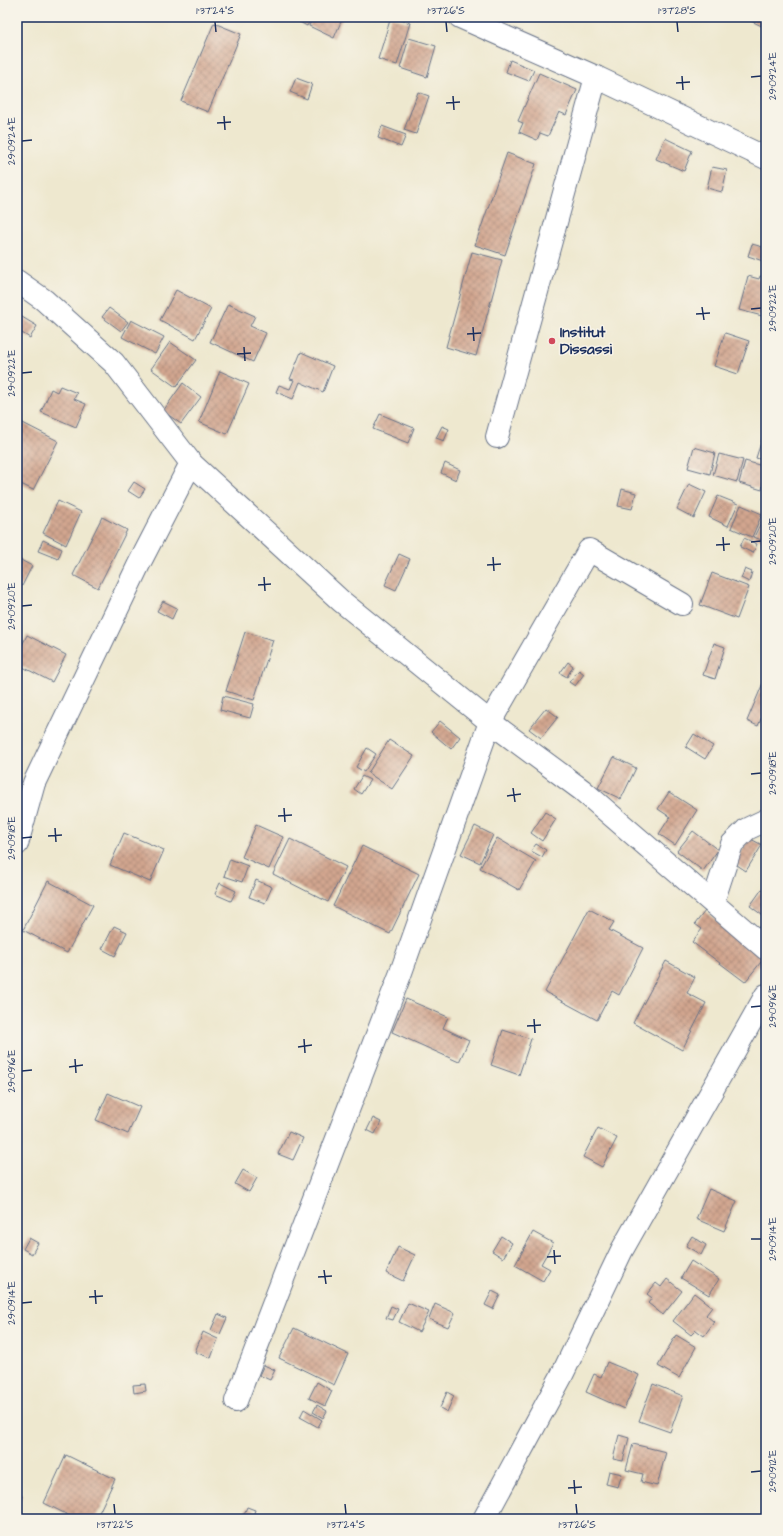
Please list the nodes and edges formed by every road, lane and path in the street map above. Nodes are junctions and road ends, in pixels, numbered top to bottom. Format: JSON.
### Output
{"nodes":[{"id":1,"x":460,"y":17,"type":"edge"},
{"id":2,"x":596,"y":77,"type":"junction"},
{"id":3,"x":766,"y":158,"type":"edge"},
{"id":4,"x":17,"y":282,"type":"edge"},
{"id":5,"x":497,"y":437,"type":"dead end"},
{"id":6,"x":191,"y":463,"type":"junction"},
{"id":7,"x":682,"y":604,"type":"dead end"},
{"id":8,"x":490,"y":722,"type":"junction"},
{"id":9,"x":766,"y":820,"type":"edge"},
{"id":10,"x":17,"y":844,"type":"edge"},
{"id":11,"x":713,"y":902,"type":"junction"},
{"id":12,"x":766,"y":949,"type":"edge"},
{"id":13,"x":766,"y":995,"type":"edge"},
{"id":14,"x":236,"y":1401,"type":"dead end"},
{"id":15,"x":484,"y":1519,"type":"edge"}],
"edges":[{"from":1,"to":2,"type":"street"},
{"from":2,"to":3,"type":"street"},
{"from":2,"to":5,"type":"street"},
{"from":4,"to":6,"type":"street"},
{"from":6,"to":8,"type":"street"},
{"from":6,"to":10,"type":"street"},
{"from":7,"to":8,"type":"street"},
{"from":8,"to":11,"type":"street"},
{"from":8,"to":14,"type":"street"},
{"from":9,"to":11,"type":"street"},
{"from":11,"to":12,"type":"street"},
{"from":13,"to":15,"type":"street"}]}
